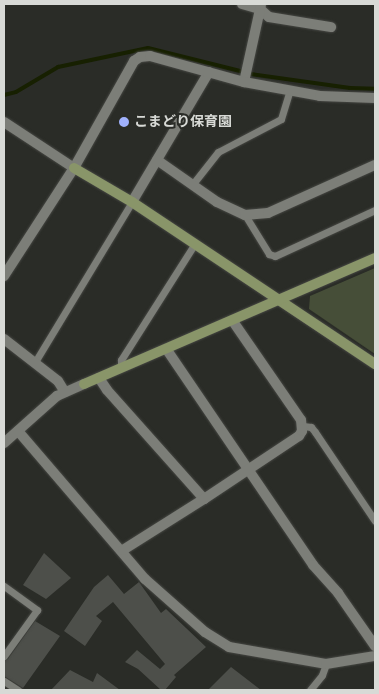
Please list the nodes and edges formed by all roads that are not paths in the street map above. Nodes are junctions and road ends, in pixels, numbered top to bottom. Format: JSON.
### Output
{"nodes":[{"id":1,"x":242,"y":4,"type":"edge"},
{"id":2,"x":261,"y":7,"type":"edge"},
{"id":3,"x":331,"y":28,"type":"dead end"},
{"id":4,"x":209,"y":72,"type":"junction"},
{"id":5,"x":244,"y":82,"type":"junction"},
{"id":6,"x":290,"y":90,"type":"junction"},
{"id":7,"x":375,"y":98,"type":"edge"},
{"id":8,"x":4,"y":122,"type":"edge"},
{"id":9,"x":157,"y":160,"type":"junction"},
{"id":10,"x":375,"y":165,"type":"edge"},
{"id":11,"x":74,"y":168,"type":"junction"},
{"id":12,"x":192,"y":185,"type":"junction"},
{"id":13,"x":132,"y":202,"type":"junction"},
{"id":14,"x":375,"y":210,"type":"edge"},
{"id":15,"x":245,"y":215,"type":"junction"},
{"id":16,"x":194,"y":245,"type":"junction"},
{"id":17,"x":375,"y":258,"type":"edge"},
{"id":18,"x":4,"y":276,"type":"edge"},
{"id":19,"x":279,"y":299,"type":"junction"},
{"id":20,"x":232,"y":320,"type":"junction"},
{"id":21,"x":4,"y":339,"type":"edge"},
{"id":22,"x":167,"y":350,"type":"junction"},
{"id":23,"x":35,"y":362,"type":"junction"},
{"id":24,"x":375,"y":364,"type":"edge"},
{"id":25,"x":121,"y":368,"type":"junction"},
{"id":26,"x":99,"y":378,"type":"junction"},
{"id":27,"x":65,"y":392,"type":"junction"},
{"id":28,"x":303,"y":426,"type":"junction"},
{"id":29,"x":18,"y":431,"type":"junction"},
{"id":30,"x":4,"y":441,"type":"edge"},
{"id":31,"x":248,"y":469,"type":"junction"},
{"id":32,"x":204,"y":499,"type":"junction"},
{"id":33,"x":375,"y":521,"type":"edge"},
{"id":34,"x":123,"y":550,"type":"junction"},
{"id":35,"x":4,"y":586,"type":"edge"},
{"id":36,"x":375,"y":646,"type":"edge"},
{"id":37,"x":4,"y":656,"type":"edge"},
{"id":38,"x":375,"y":656,"type":"edge"},
{"id":39,"x":326,"y":664,"type":"junction"},
{"id":40,"x":4,"y":681,"type":"edge"},
{"id":41,"x":18,"y":690,"type":"edge"},
{"id":42,"x":310,"y":690,"type":"edge"}],
"edges":[{"from":1,"to":2,"type":"street"},
{"from":2,"to":3,"type":"street"},
{"from":2,"to":5,"type":"street"},
{"from":4,"to":5,"type":"street"},
{"from":4,"to":9,"type":"street"},
{"from":4,"to":11,"type":"street"},
{"from":5,"to":6,"type":"street"},
{"from":6,"to":7,"type":"street"},
{"from":6,"to":12,"type":"lane"},
{"from":8,"to":11,"type":"street"},
{"from":9,"to":12,"type":"street"},
{"from":9,"to":13,"type":"street"},
{"from":10,"to":15,"type":"street"},
{"from":11,"to":13,"type":"street"},
{"from":11,"to":18,"type":"street"},
{"from":12,"to":15,"type":"street"},
{"from":13,"to":16,"type":"street"},
{"from":13,"to":23,"type":"lane"},
{"from":14,"to":15,"type":"lane"},
{"from":16,"to":19,"type":"street"},
{"from":16,"to":25,"type":"lane"},
{"from":17,"to":19,"type":"street"},
{"from":19,"to":20,"type":"street"},
{"from":19,"to":24,"type":"street"},
{"from":20,"to":22,"type":"street"},
{"from":20,"to":28,"type":"street"},
{"from":21,"to":23,"type":"street"},
{"from":22,"to":25,"type":"street"},
{"from":22,"to":31,"type":"street"},
{"from":23,"to":27,"type":"street"},
{"from":25,"to":26,"type":"street"},
{"from":26,"to":27,"type":"street"},
{"from":26,"to":32,"type":"street"},
{"from":27,"to":29,"type":"street"},
{"from":28,"to":31,"type":"street"},
{"from":28,"to":33,"type":"lane"},
{"from":29,"to":30,"type":"street"},
{"from":29,"to":34,"type":"street"},
{"from":31,"to":32,"type":"street"},
{"from":31,"to":36,"type":"street"},
{"from":32,"to":34,"type":"street"},
{"from":34,"to":39,"type":"street"},
{"from":35,"to":37,"type":"lane"},
{"from":38,"to":39,"type":"street"},
{"from":39,"to":42,"type":"lane"},
{"from":40,"to":41,"type":"lane"}]}
